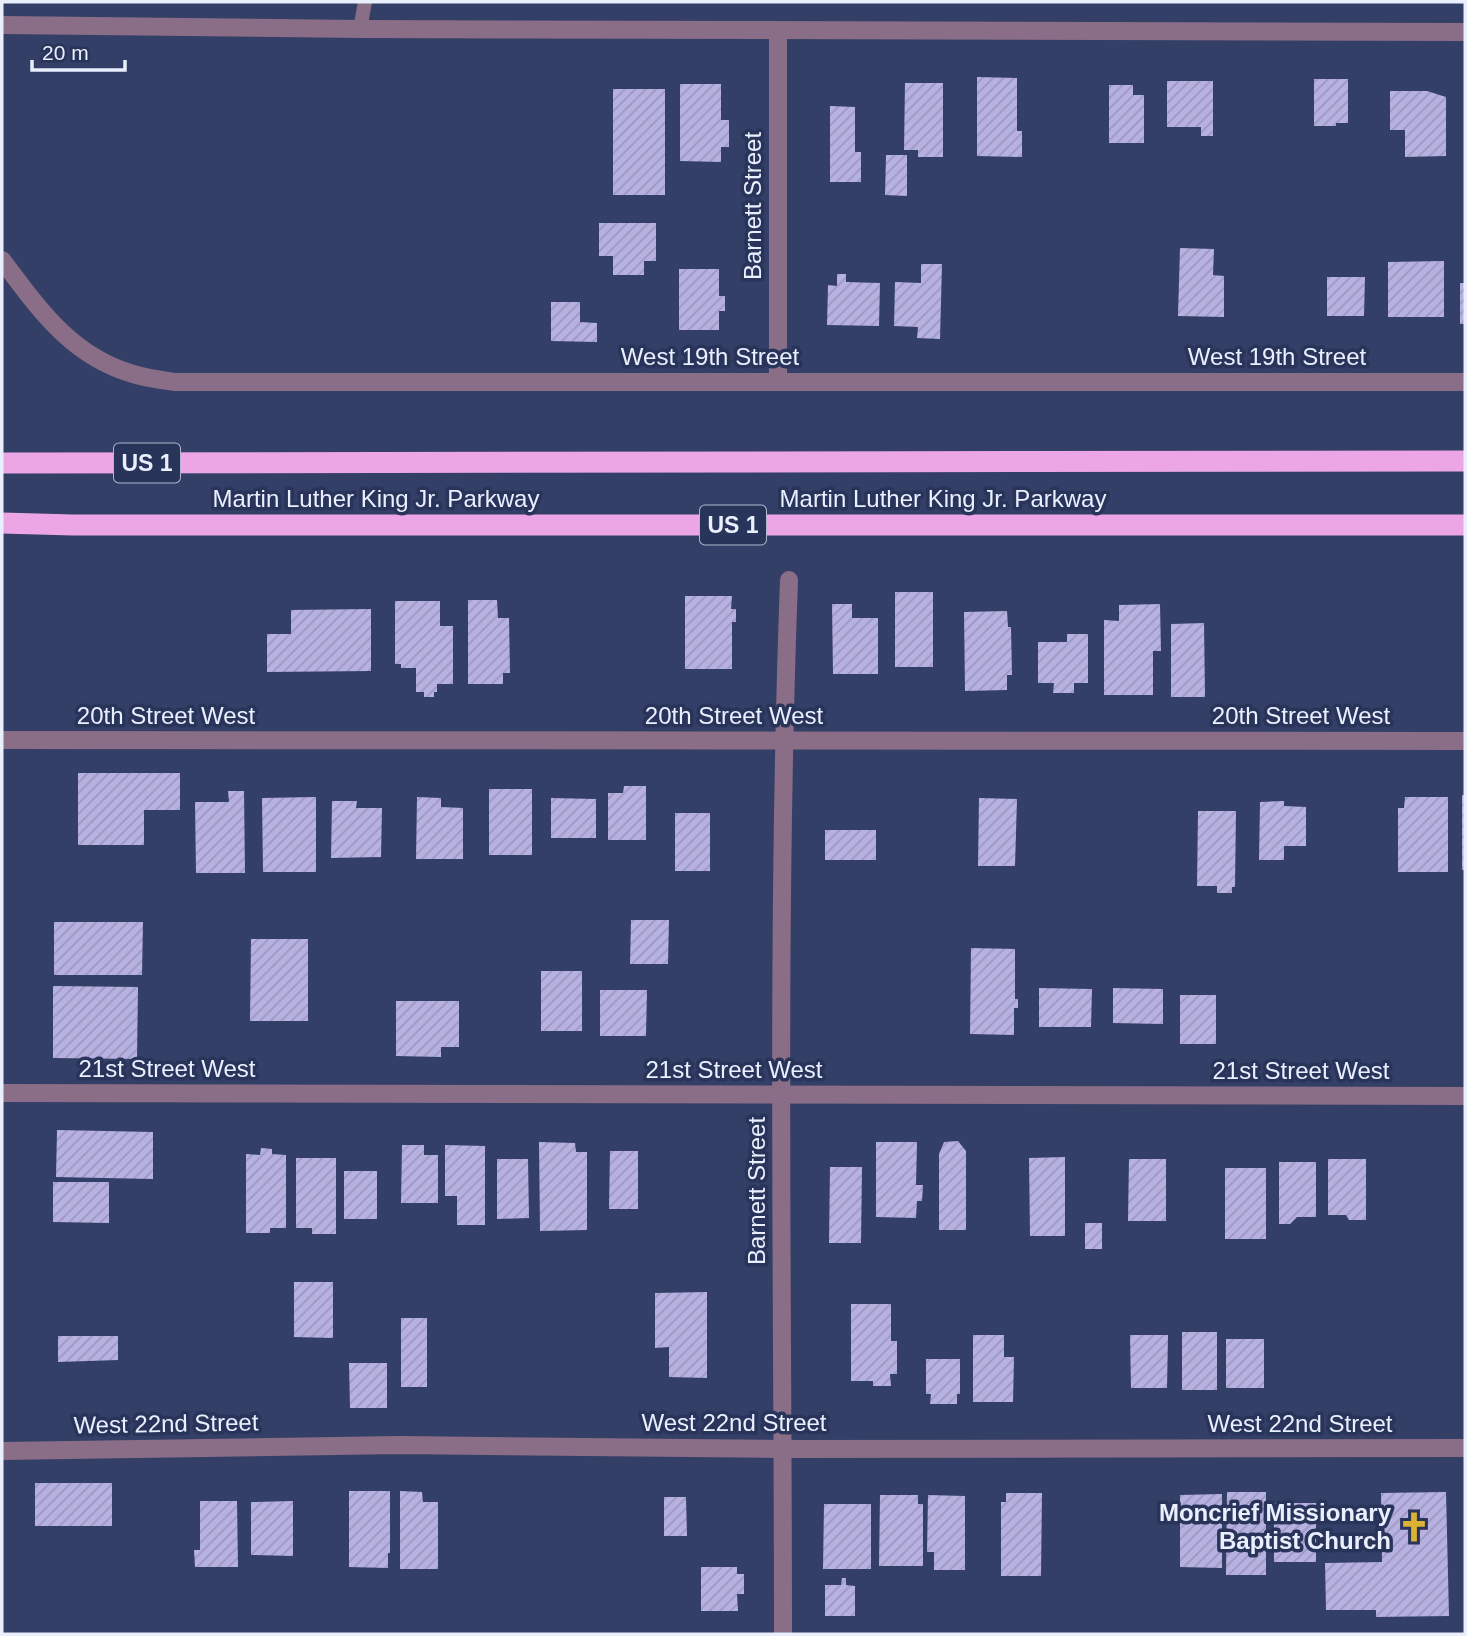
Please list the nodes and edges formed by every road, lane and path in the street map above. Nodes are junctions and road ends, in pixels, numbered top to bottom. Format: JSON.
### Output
{"nodes":[{"id":1,"x":365,"y":2,"type":"edge"},
{"id":2,"x":2,"y":25,"type":"edge"},
{"id":3,"x":360,"y":29,"type":"junction"},
{"id":4,"x":778,"y":30,"type":"junction"},
{"id":5,"x":1465,"y":32,"type":"edge"},
{"id":6,"x":2,"y":260,"type":"edge"},
{"id":7,"x":778,"y":381,"type":"junction"},
{"id":8,"x":1465,"y":382,"type":"edge"},
{"id":9,"x":1465,"y":461,"type":"edge"},
{"id":10,"x":2,"y":463,"type":"edge"},
{"id":11,"x":2,"y":523,"type":"edge"},
{"id":12,"x":1465,"y":525,"type":"edge"},
{"id":13,"x":789,"y":580,"type":"dead end"},
{"id":14,"x":2,"y":740,"type":"edge"},
{"id":15,"x":783,"y":740,"type":"junction"},
{"id":16,"x":1465,"y":741,"type":"edge"},
{"id":17,"x":2,"y":1093,"type":"edge"},
{"id":18,"x":781,"y":1095,"type":"junction"},
{"id":19,"x":1465,"y":1096,"type":"edge"},
{"id":20,"x":783,"y":1448,"type":"junction"},
{"id":21,"x":1465,"y":1448,"type":"edge"},
{"id":22,"x":2,"y":1451,"type":"edge"},
{"id":23,"x":783,"y":1634,"type":"edge"}],
"edges":[{"from":1,"to":3,"type":"lane"},
{"from":2,"to":3,"type":"street"},
{"from":3,"to":4,"type":"street"},
{"from":4,"to":5,"type":"street"},
{"from":4,"to":7,"type":"street","name":"Barnett Street"},
{"from":6,"to":7,"type":"street","name":"West 19th Street"},
{"from":7,"to":8,"type":"street","name":"West 19th Street"},
{"from":9,"to":10,"type":"highway","name":"Martin Luther King Jr. Parkway","number":"US 1"},
{"from":11,"to":12,"type":"highway","name":"Martin Luther King Jr. Parkway","number":"US 1"},
{"from":13,"to":15,"type":"street","name":"Barnett Street"},
{"from":14,"to":15,"type":"street","name":"20th Street West"},
{"from":15,"to":16,"type":"street","name":"20th Street West"},
{"from":15,"to":18,"type":"street","name":"Barnett Street"},
{"from":17,"to":18,"type":"street","name":"21st Street West"},
{"from":18,"to":19,"type":"street","name":"21st Street West"},
{"from":18,"to":20,"type":"street","name":"Barnett Street"},
{"from":20,"to":21,"type":"street","name":"West 22nd Street"},
{"from":20,"to":22,"type":"street","name":"West 22nd Street"},
{"from":20,"to":23,"type":"street","name":"Barnett Street"}]}
